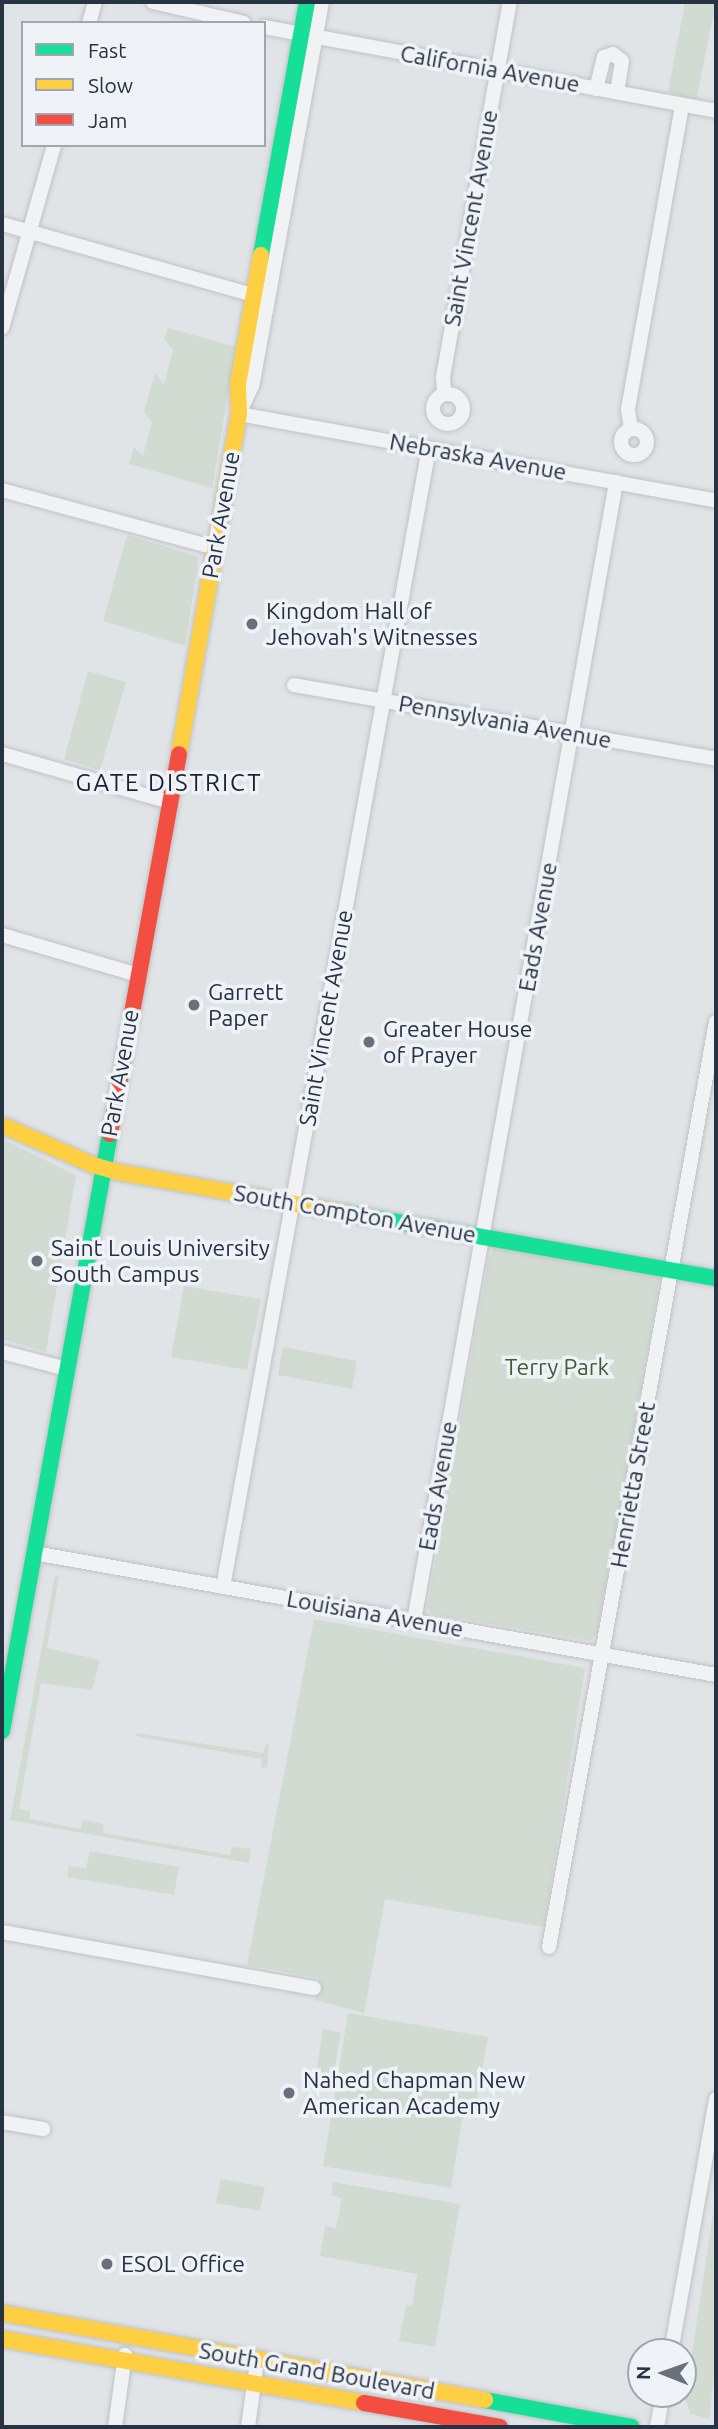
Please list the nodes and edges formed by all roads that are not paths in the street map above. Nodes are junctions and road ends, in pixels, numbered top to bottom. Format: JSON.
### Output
{"nodes":[{"id":1,"x":95,"y":2,"type":"edge"},
{"id":2,"x":153,"y":2,"type":"edge"},
{"id":3,"x":307,"y":2,"type":"edge"},
{"id":4,"x":322,"y":2,"type":"edge"},
{"id":5,"x":510,"y":2,"type":"edge"},
{"id":6,"x":90,"y":21,"type":"edge"},
{"id":7,"x":235,"y":21,"type":"edge"},
{"id":8,"x":266,"y":27,"type":"edge"},
{"id":9,"x":309,"y":35,"type":"junction"},
{"id":10,"x":497,"y":71,"type":"junction"},
{"id":11,"x":596,"y":89,"type":"junction"},
{"id":12,"x":617,"y":93,"type":"junction"},
{"id":13,"x":682,"y":105,"type":"junction"},
{"id":14,"x":716,"y":111,"type":"edge"},
{"id":15,"x":53,"y":147,"type":"edge"},
{"id":16,"x":2,"y":224,"type":"edge"},
{"id":17,"x":30,"y":232,"type":"junction"},
{"id":18,"x":261,"y":297,"type":"junction"},
{"id":19,"x":2,"y":328,"type":"edge"},
{"id":20,"x":444,"y":394,"type":"dead end"},
{"id":21,"x":239,"y":414,"type":"junction"},
{"id":22,"x":631,"y":429,"type":"dead end"},
{"id":23,"x":429,"y":448,"type":"junction"},
{"id":24,"x":616,"y":482,"type":"junction"},
{"id":25,"x":2,"y":489,"type":"edge"},
{"id":26,"x":716,"y":501,"type":"edge"},
{"id":27,"x":216,"y":548,"type":"junction"},
{"id":28,"x":294,"y":684,"type":"dead end"},
{"id":29,"x":383,"y":700,"type":"junction"},
{"id":30,"x":572,"y":734,"type":"junction"},
{"id":31,"x":2,"y":754,"type":"edge"},
{"id":32,"x":716,"y":759,"type":"edge"},
{"id":33,"x":169,"y":802,"type":"junction"},
{"id":34,"x":2,"y":935,"type":"edge"},
{"id":35,"x":138,"y":975,"type":"junction"},
{"id":36,"x":716,"y":1022,"type":"edge"},
{"id":37,"x":2,"y":1125,"type":"edge"},
{"id":38,"x":103,"y":1168,"type":"junction"},
{"id":39,"x":293,"y":1203,"type":"junction"},
{"id":40,"x":483,"y":1237,"type":"junction"},
{"id":41,"x":672,"y":1270,"type":"junction"},
{"id":42,"x":716,"y":1278,"type":"edge"},
{"id":43,"x":2,"y":1352,"type":"edge"},
{"id":44,"x":67,"y":1370,"type":"junction"},
{"id":45,"x":34,"y":1553,"type":"junction"},
{"id":46,"x":223,"y":1587,"type":"junction"},
{"id":47,"x":414,"y":1621,"type":"junction"},
{"id":48,"x":603,"y":1655,"type":"junction"},
{"id":49,"x":716,"y":1675,"type":"edge"},
{"id":50,"x":2,"y":1731,"type":"edge"},
{"id":51,"x":2,"y":1932,"type":"edge"},
{"id":52,"x":549,"y":1947,"type":"dead end"},
{"id":53,"x":314,"y":1988,"type":"dead end"},
{"id":54,"x":716,"y":2099,"type":"edge"},
{"id":55,"x":2,"y":2122,"type":"edge"},
{"id":56,"x":43,"y":2129,"type":"dead end"},
{"id":57,"x":2,"y":2313,"type":"edge"},
{"id":58,"x":128,"y":2337,"type":"junction"},
{"id":59,"x":673,"y":2338,"type":"edge"},
{"id":60,"x":2,"y":2339,"type":"edge"},
{"id":61,"x":124,"y":2361,"type":"junction"},
{"id":62,"x":257,"y":2361,"type":"junction"},
{"id":63,"x":254,"y":2385,"type":"junction"},
{"id":64,"x":445,"y":2395,"type":"junction"},
{"id":65,"x":660,"y":2408,"type":"edge"},
{"id":66,"x":441,"y":2422,"type":"edge"},
{"id":67,"x":115,"y":2427,"type":"edge"},
{"id":68,"x":248,"y":2427,"type":"edge"},
{"id":69,"x":500,"y":2427,"type":"edge"},
{"id":70,"x":632,"y":2427,"type":"edge"},
{"id":71,"x":657,"y":2427,"type":"edge"}],
"edges":[{"from":1,"to":6,"type":"street"},
{"from":2,"to":7,"type":"street"},
{"from":3,"to":9,"type":"main road","name":"Park Avenue"},
{"from":4,"to":9,"type":"street","name":"Park Avenue"},
{"from":5,"to":10,"type":"street","name":"Saint Vincent Avenue"},
{"from":8,"to":9,"type":"street","name":"California Avenue"},
{"from":9,"to":10,"type":"street","name":"California Avenue"},
{"from":9,"to":18,"type":"main road","name":"Park Avenue"},
{"from":10,"to":11,"type":"street","name":"California Avenue"},
{"from":10,"to":20,"type":"street","name":"Saint Vincent Avenue"},
{"from":11,"to":12,"type":"street","name":"California Avenue"},
{"from":11,"to":12,"type":"street"},
{"from":12,"to":13,"type":"street","name":"California Avenue"},
{"from":13,"to":14,"type":"street","name":"California Avenue"},
{"from":13,"to":22,"type":"street"},
{"from":15,"to":17,"type":"street"},
{"from":16,"to":17,"type":"street"},
{"from":17,"to":18,"type":"street"},
{"from":17,"to":19,"type":"street"},
{"from":18,"to":21,"type":"main road","name":"Park Avenue"},
{"from":21,"to":23,"type":"street","name":"Nebraska Avenue"},
{"from":21,"to":27,"type":"main road","name":"Park Avenue"},
{"from":23,"to":24,"type":"street","name":"Nebraska Avenue"},
{"from":23,"to":29,"type":"street","name":"Saint Vincent Avenue"},
{"from":24,"to":26,"type":"street","name":"Nebraska Avenue"},
{"from":24,"to":30,"type":"street","name":"Eads Avenue"},
{"from":25,"to":27,"type":"street"},
{"from":27,"to":33,"type":"main road","name":"Park Avenue"},
{"from":28,"to":29,"type":"street","name":"Pennsylvania Avenue"},
{"from":29,"to":30,"type":"street","name":"Pennsylvania Avenue"},
{"from":29,"to":39,"type":"street","name":"Saint Vincent Avenue"},
{"from":30,"to":32,"type":"street","name":"Pennsylvania Avenue"},
{"from":30,"to":40,"type":"street","name":"Eads Avenue"},
{"from":31,"to":33,"type":"street"},
{"from":33,"to":35,"type":"main road","name":"Park Avenue"},
{"from":34,"to":35,"type":"street"},
{"from":35,"to":38,"type":"main road","name":"Park Avenue"},
{"from":36,"to":41,"type":"street","name":"Henrietta Street"},
{"from":37,"to":38,"type":"main road","name":"South Compton Avenue"},
{"from":38,"to":39,"type":"main road","name":"South Compton Avenue"},
{"from":38,"to":44,"type":"main road","name":"Park Avenue"},
{"from":39,"to":40,"type":"main road","name":"South Compton Avenue"},
{"from":39,"to":46,"type":"street","name":"Saint Vincent Avenue"},
{"from":40,"to":41,"type":"main road","name":"South Compton Avenue"},
{"from":40,"to":47,"type":"street","name":"Eads Avenue"},
{"from":41,"to":42,"type":"main road","name":"South Compton Avenue"},
{"from":41,"to":48,"type":"street","name":"Henrietta Street"},
{"from":43,"to":44,"type":"street"},
{"from":44,"to":45,"type":"main road","name":"Park Avenue"},
{"from":45,"to":46,"type":"street","name":"Louisiana Avenue"},
{"from":45,"to":50,"type":"main road","name":"Park Avenue"},
{"from":46,"to":47,"type":"street","name":"Louisiana Avenue"},
{"from":47,"to":48,"type":"street","name":"Louisiana Avenue"},
{"from":48,"to":49,"type":"street","name":"Louisiana Avenue"},
{"from":48,"to":52,"type":"street","name":"Henrietta Street"},
{"from":51,"to":53,"type":"street"},
{"from":54,"to":59,"type":"street"},
{"from":55,"to":56,"type":"street"},
{"from":57,"to":58,"type":"main road","name":"South Grand Boulevard"},
{"from":58,"to":61,"type":"street"},
{"from":58,"to":62,"type":"main road","name":"South Grand Boulevard"},
{"from":60,"to":61,"type":"main road","name":"South Grand Boulevard"},
{"from":61,"to":63,"type":"main road","name":"South Grand Boulevard"},
{"from":61,"to":67,"type":"street"},
{"from":62,"to":63,"type":"street"},
{"from":62,"to":64,"type":"main road","name":"South Grand Boulevard"},
{"from":63,"to":66,"type":"main road","name":"South Grand Boulevard"},
{"from":63,"to":68,"type":"street"},
{"from":64,"to":66,"type":"street"},
{"from":64,"to":70,"type":"main road","name":"South Grand Boulevard"},
{"from":65,"to":71,"type":"street"},
{"from":66,"to":69,"type":"main road","name":"South Grand Boulevard"}]}
